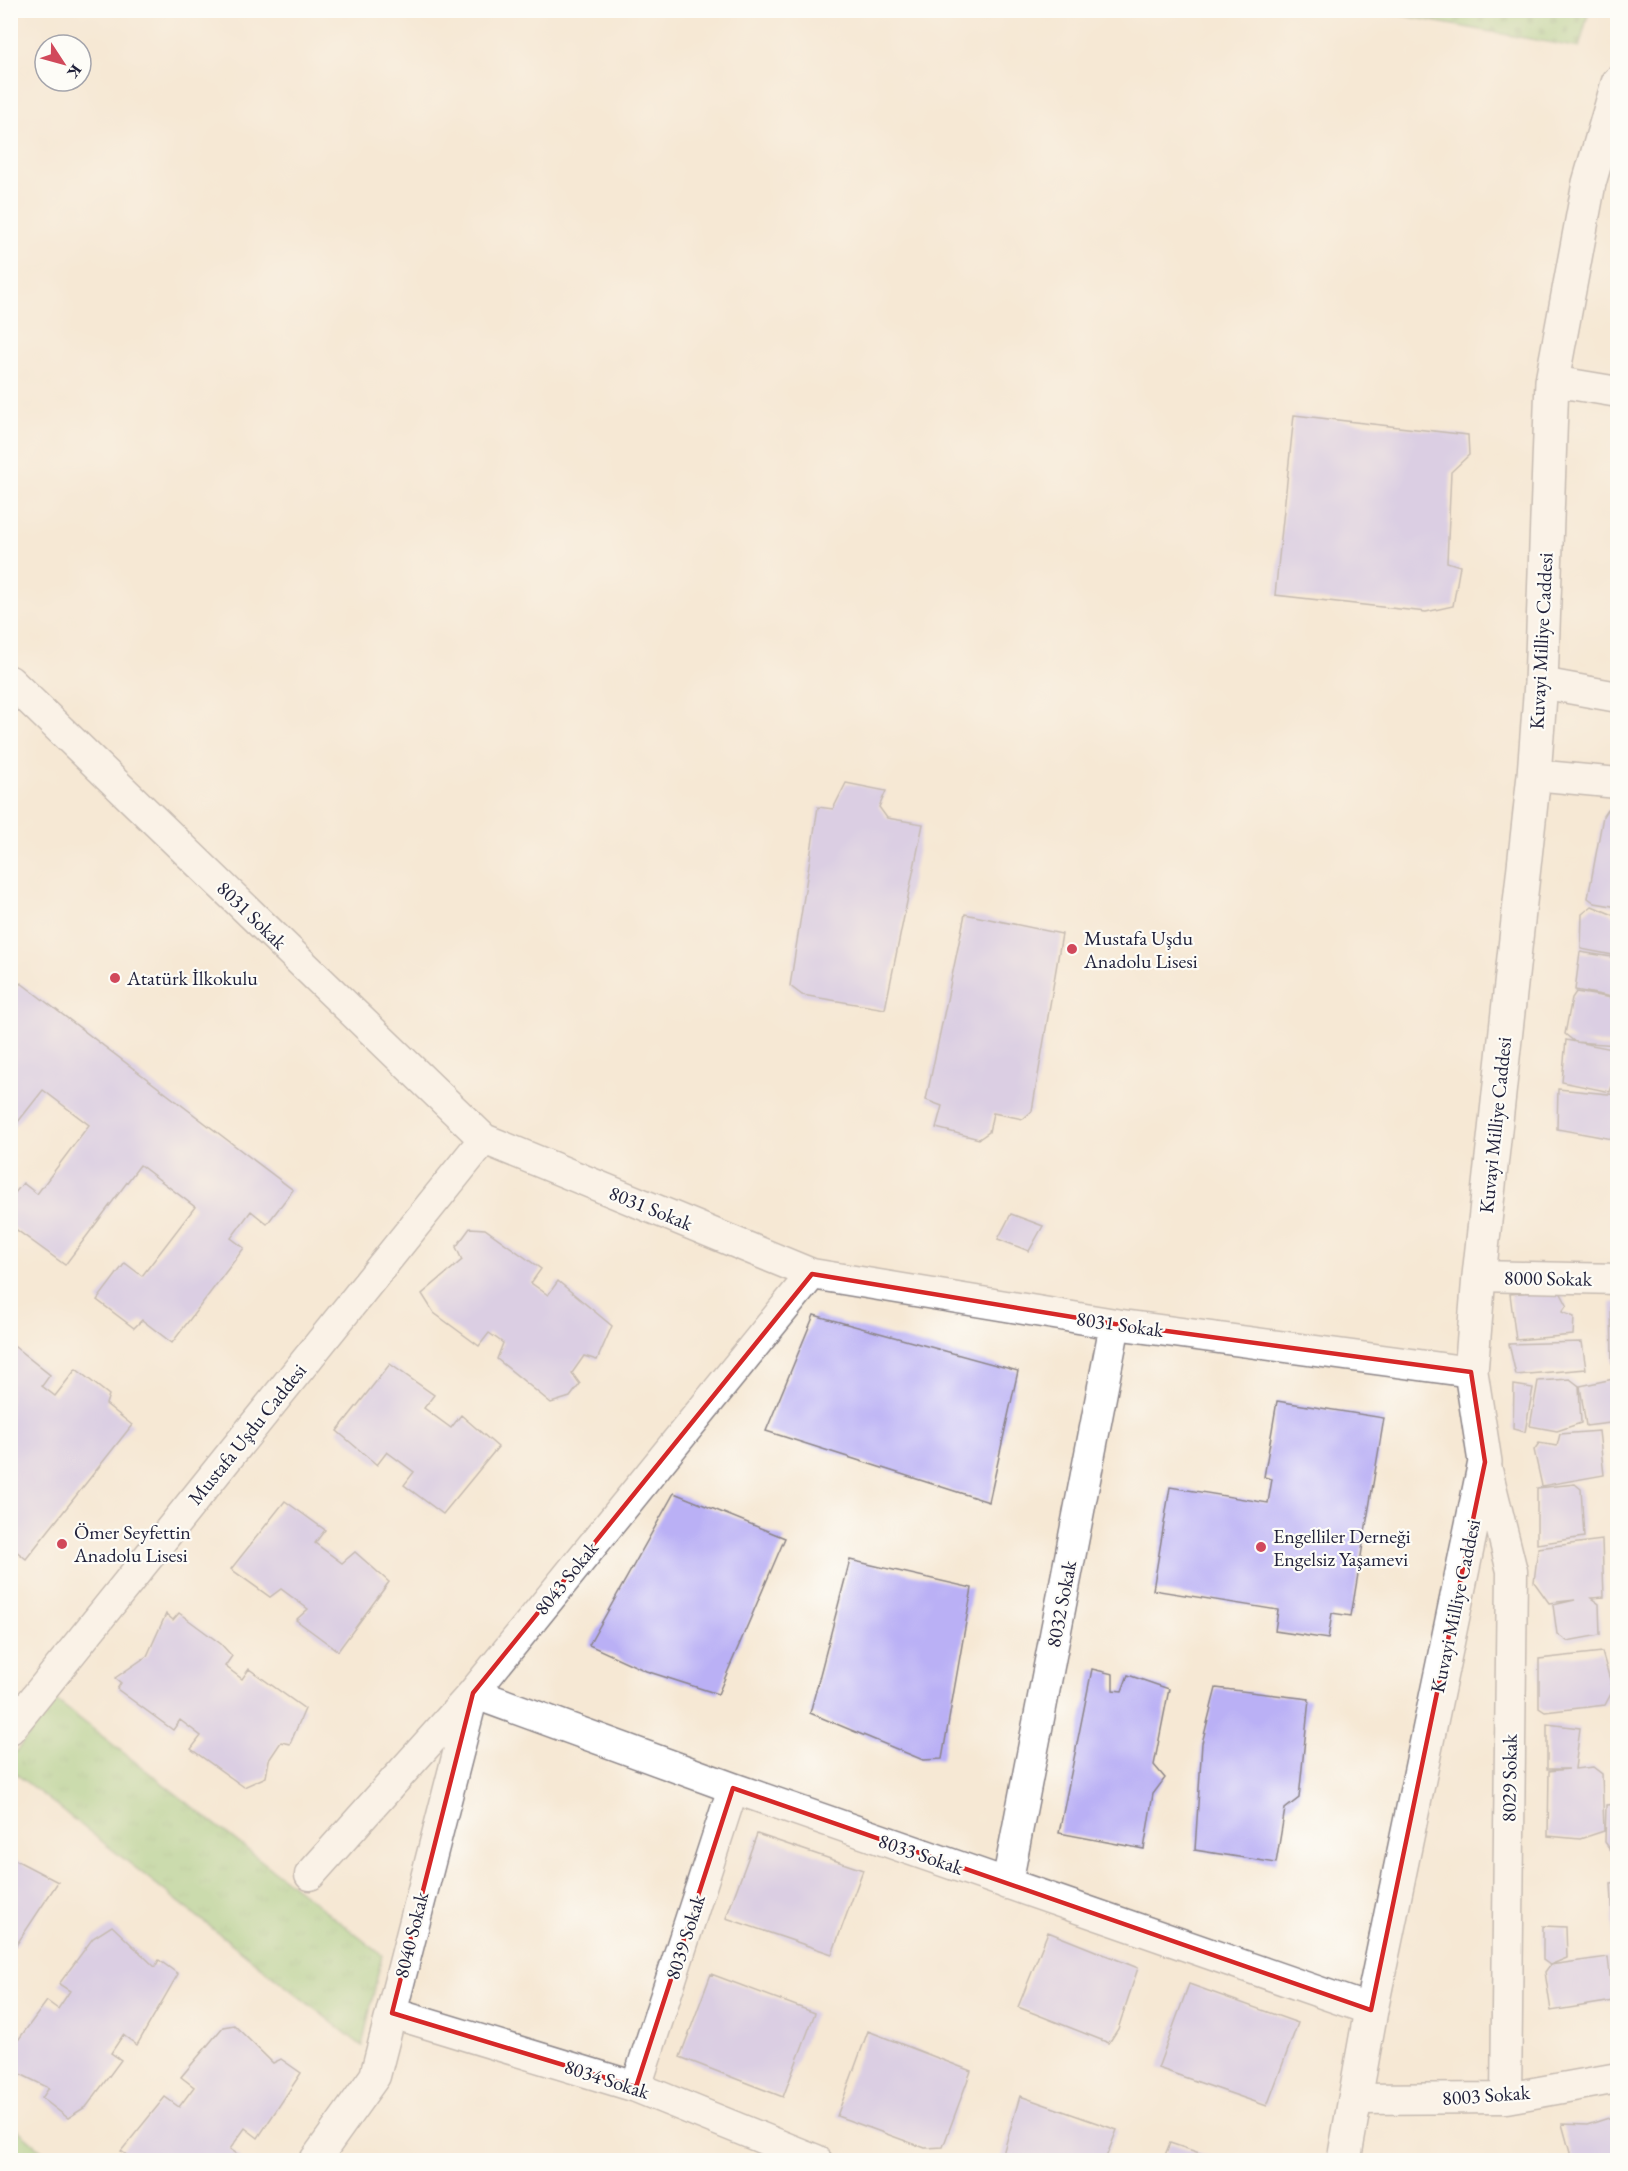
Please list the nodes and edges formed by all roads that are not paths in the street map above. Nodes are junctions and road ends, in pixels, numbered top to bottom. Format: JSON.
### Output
{"nodes":[{"id":1,"x":1617,"y":83,"type":"edge"},
{"id":2,"x":1552,"y":381,"type":"junction"},
{"id":3,"x":1617,"y":392,"type":"edge"},
{"id":4,"x":10,"y":681,"type":"edge"},
{"id":5,"x":1541,"y":683,"type":"junction"},
{"id":6,"x":1617,"y":697,"type":"edge"},
{"id":7,"x":1534,"y":775,"type":"junction"},
{"id":8,"x":1617,"y":783,"type":"edge"},
{"id":9,"x":484,"y":1139,"type":"junction"},
{"id":10,"x":812,"y":1274,"type":"junction"},
{"id":11,"x":1479,"y":1276,"type":"junction"},
{"id":12,"x":1617,"y":1279,"type":"edge"},
{"id":13,"x":1115,"y":1324,"type":"junction"},
{"id":14,"x":1471,"y":1372,"type":"junction"},
{"id":15,"x":1485,"y":1462,"type":"junction"},
{"id":16,"x":473,"y":1693,"type":"junction"},
{"id":17,"x":10,"y":1730,"type":"edge"},
{"id":18,"x":733,"y":1788,"type":"junction"},
{"id":19,"x":310,"y":1875,"type":"dead end"},
{"id":20,"x":1007,"y":1884,"type":"junction"},
{"id":21,"x":1371,"y":2010,"type":"junction"},
{"id":22,"x":392,"y":2013,"type":"junction"},
{"id":23,"x":1617,"y":2078,"type":"edge"},
{"id":24,"x":636,"y":2087,"type":"junction"},
{"id":25,"x":1506,"y":2098,"type":"junction"},
{"id":26,"x":1354,"y":2100,"type":"junction"},
{"id":27,"x":315,"y":2160,"type":"edge"},
{"id":28,"x":816,"y":2160,"type":"edge"},
{"id":29,"x":1344,"y":2160,"type":"edge"}],
"edges":[{"from":1,"to":2,"type":"main road","name":"Kuvayi Milliye Caddesi"},
{"from":2,"to":3,"type":"street"},
{"from":2,"to":5,"type":"main road","name":"Kuvayi Milliye Caddesi"},
{"from":4,"to":9,"type":"street","name":"8031 Sokak"},
{"from":5,"to":6,"type":"street"},
{"from":5,"to":7,"type":"main road","name":"Kuvayi Milliye Caddesi"},
{"from":7,"to":8,"type":"street"},
{"from":7,"to":11,"type":"main road","name":"Kuvayi Milliye Caddesi"},
{"from":9,"to":10,"type":"street","name":"8031 Sokak"},
{"from":9,"to":17,"type":"street","name":"Mustafa Uşdu Caddesi"},
{"from":10,"to":13,"type":"street","name":"8031 Sokak"},
{"from":10,"to":16,"type":"street","name":"8043 Sokak"},
{"from":11,"to":12,"type":"street","name":"8000 Sokak"},
{"from":11,"to":14,"type":"main road","name":"Kuvayi Milliye Caddesi"},
{"from":13,"to":14,"type":"street","name":"8031 Sokak"},
{"from":13,"to":20,"type":"street","name":"8032 Sokak"},
{"from":14,"to":15,"type":"main road","name":"Kuvayi Milliye Caddesi"},
{"from":15,"to":21,"type":"main road","name":"Kuvayi Milliye Caddesi"},
{"from":15,"to":25,"type":"street","name":"8029 Sokak"},
{"from":16,"to":18,"type":"street","name":"8033 Sokak"},
{"from":16,"to":19,"type":"street","name":"8043 Sokak"},
{"from":16,"to":22,"type":"street","name":"8040 Sokak"},
{"from":18,"to":20,"type":"street","name":"8033 Sokak"},
{"from":18,"to":24,"type":"street","name":"8039 Sokak"},
{"from":20,"to":21,"type":"street","name":"8033 Sokak"},
{"from":21,"to":26,"type":"main road","name":"Kuvayi Milliye Caddesi"},
{"from":22,"to":24,"type":"street","name":"8034 Sokak"},
{"from":22,"to":27,"type":"street","name":"8040 Sokak"},
{"from":23,"to":25,"type":"street","name":"8003 Sokak"},
{"from":24,"to":28,"type":"street","name":"8034 Sokak"},
{"from":25,"to":26,"type":"street","name":"8003 Sokak"},
{"from":26,"to":29,"type":"main road","name":"Kuvayi Milliye Caddesi"}]}
